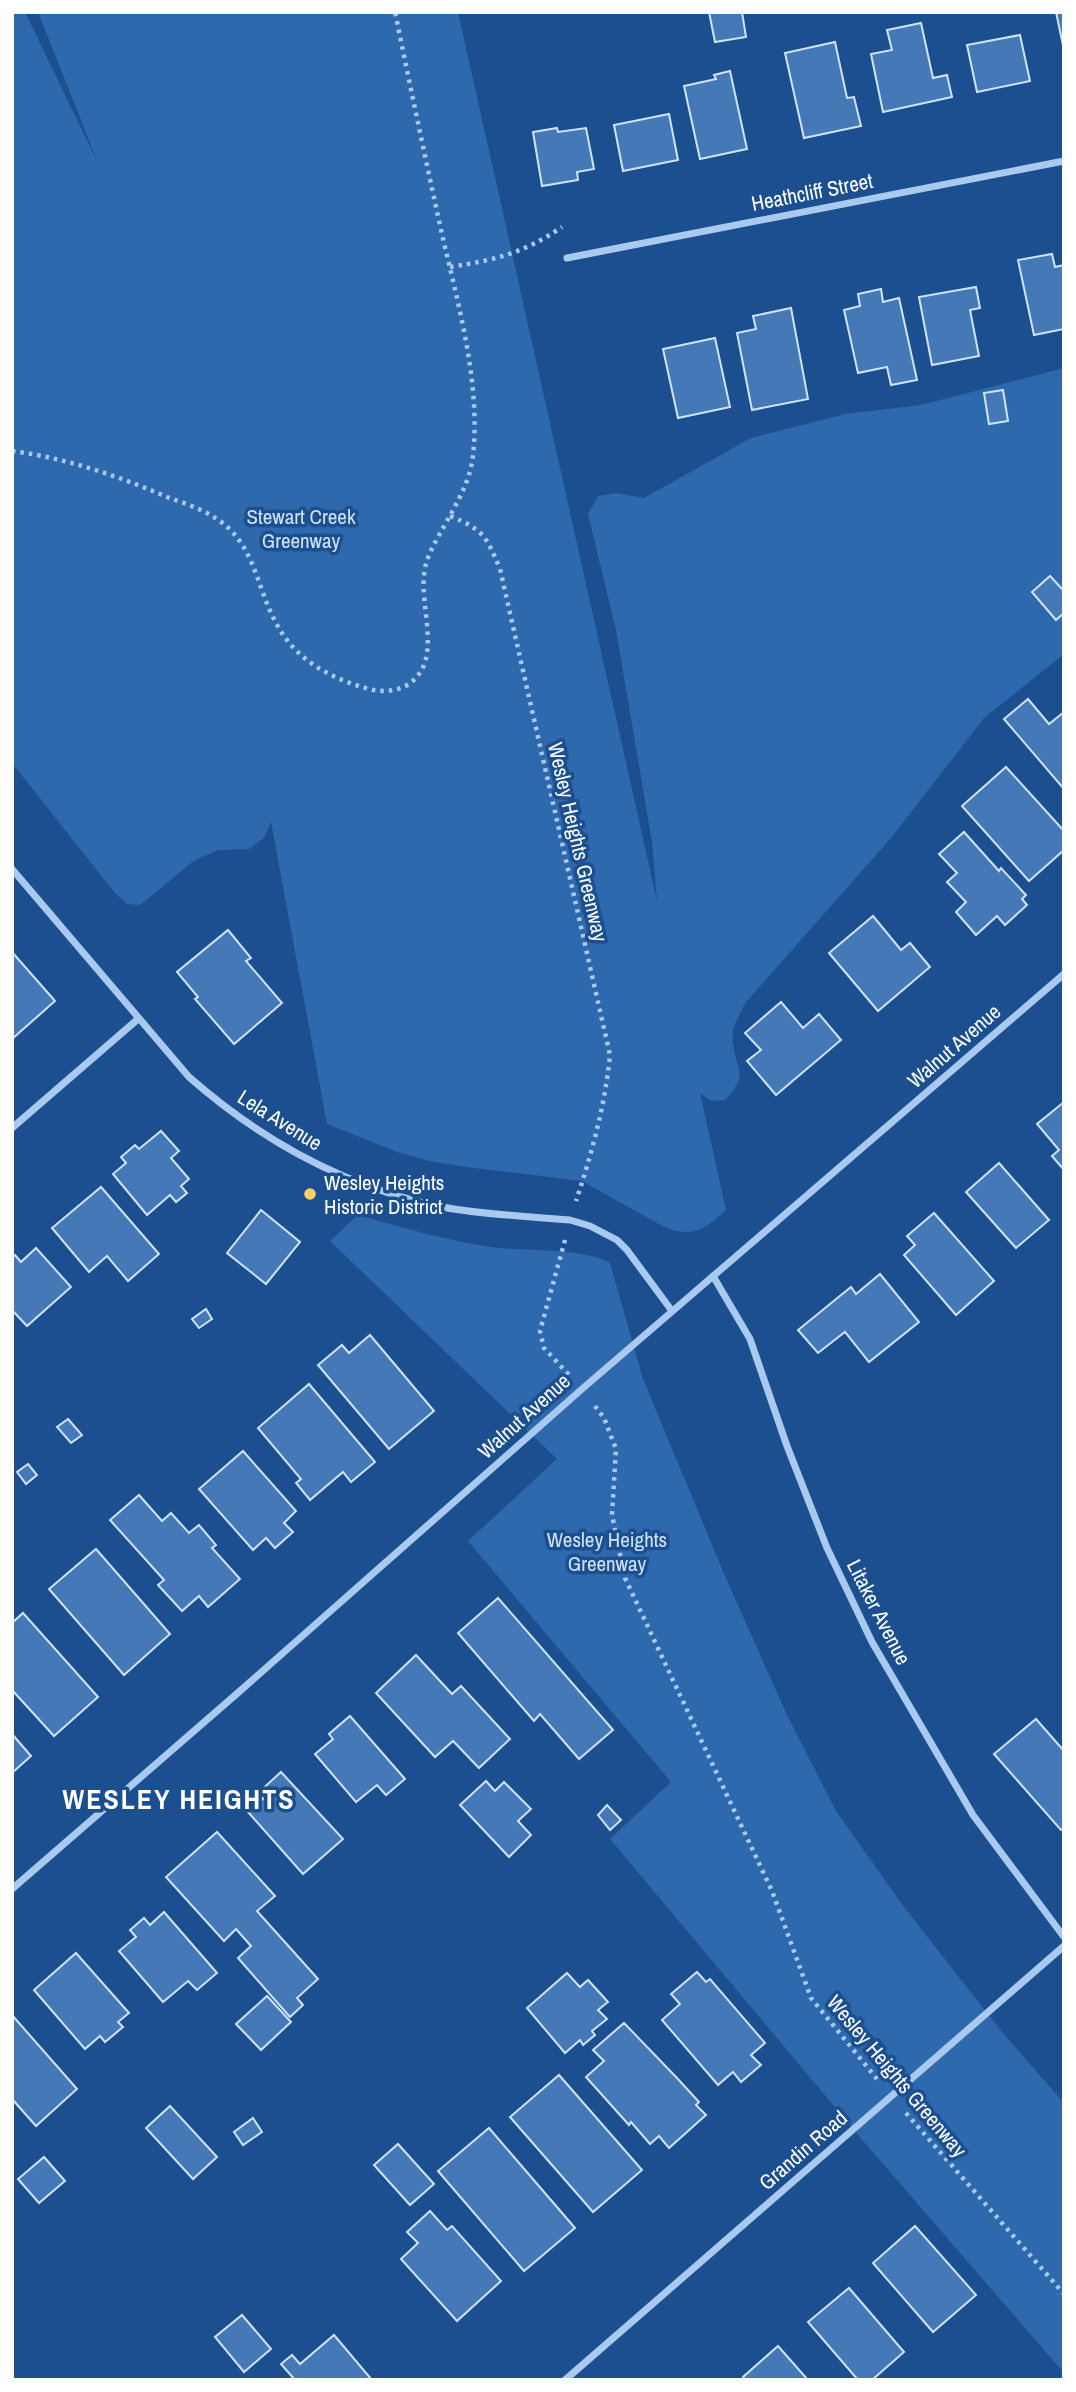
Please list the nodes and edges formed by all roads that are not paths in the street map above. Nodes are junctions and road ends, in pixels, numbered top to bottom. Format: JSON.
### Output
{"nodes":[{"id":1,"x":1064,"y":160,"type":"edge"},
{"id":2,"x":567,"y":258,"type":"dead end"},
{"id":3,"x":12,"y":869,"type":"edge"},
{"id":4,"x":1064,"y":974,"type":"edge"},
{"id":5,"x":138,"y":1019,"type":"junction"},
{"id":6,"x":12,"y":1128,"type":"edge"},
{"id":7,"x":713,"y":1276,"type":"junction"},
{"id":8,"x":672,"y":1311,"type":"junction"},
{"id":9,"x":12,"y":1889,"type":"edge"},
{"id":10,"x":1064,"y":1937,"type":"edge"},
{"id":11,"x":1064,"y":1946,"type":"edge"},
{"id":12,"x":565,"y":2380,"type":"edge"}],
"edges":[{"from":1,"to":2,"type":"street","name":"Heathcliff Street"},
{"from":3,"to":5,"type":"street","name":"Lela Avenue"},
{"from":4,"to":7,"type":"street","name":"Walnut Avenue"},
{"from":5,"to":6,"type":"street"},
{"from":5,"to":8,"type":"street","name":"Lela Avenue"},
{"from":7,"to":8,"type":"street","name":"Walnut Avenue"},
{"from":7,"to":10,"type":"street","name":"Litaker Avenue"},
{"from":8,"to":9,"type":"street","name":"Walnut Avenue"},
{"from":11,"to":12,"type":"street","name":"Grandin Road"}]}
